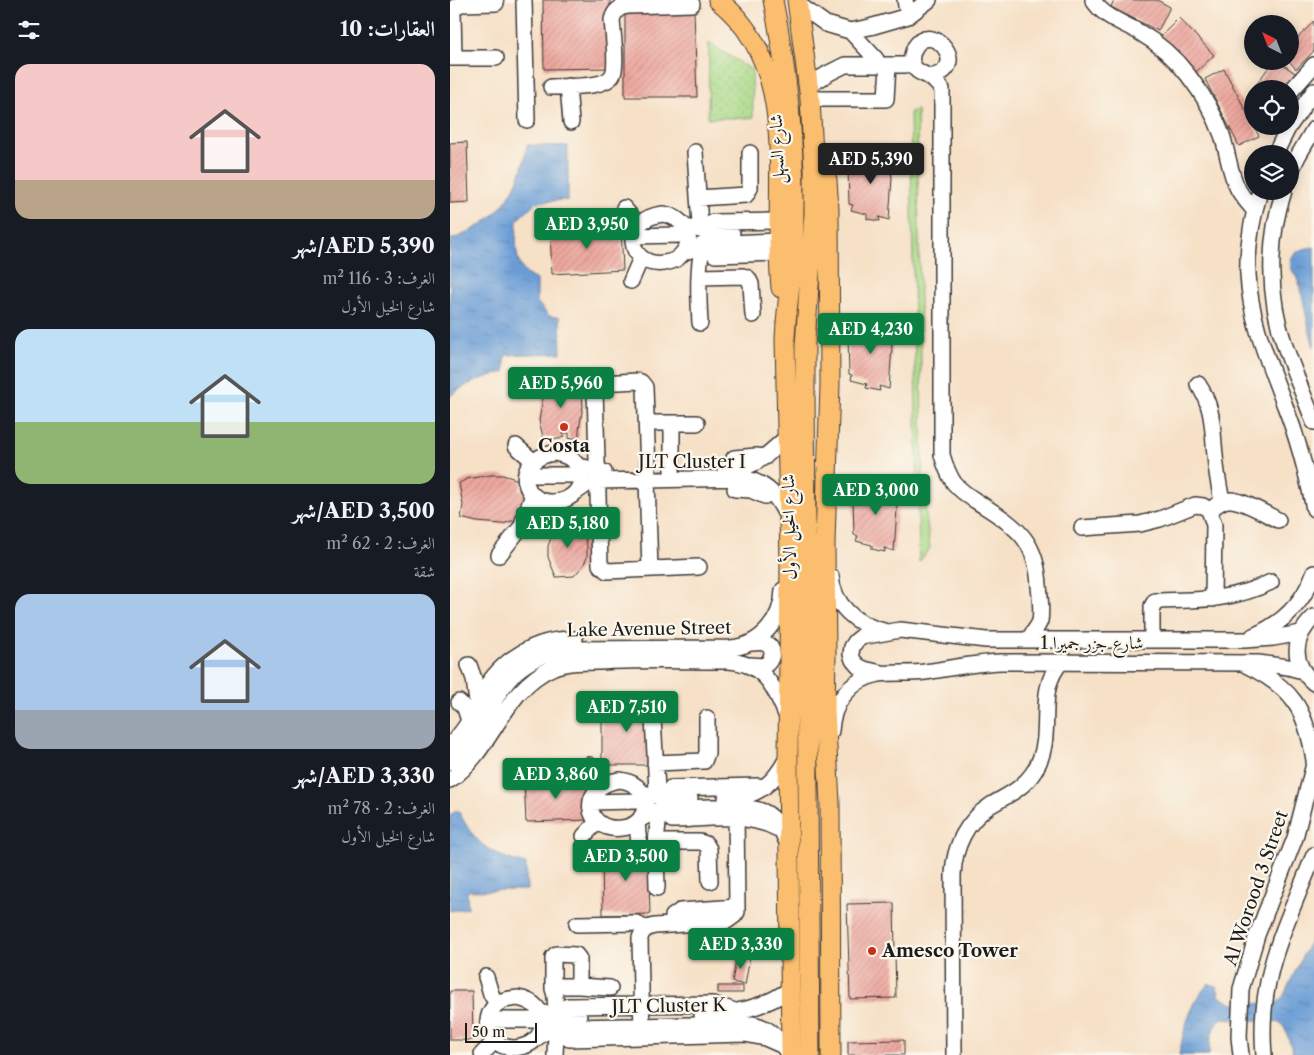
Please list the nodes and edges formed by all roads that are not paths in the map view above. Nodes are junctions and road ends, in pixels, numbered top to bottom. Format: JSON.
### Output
{"nodes":[{"id":1,"x":524,"y":0,"type":"edge"},
{"id":2,"x":718,"y":0,"type":"edge"},
{"id":3,"x":773,"y":0,"type":"edge"},
{"id":4,"x":905,"y":0,"type":"edge"},
{"id":5,"x":929,"y":0,"type":"edge"},
{"id":6,"x":1093,"y":0,"type":"edge"},
{"id":7,"x":660,"y":2,"type":"edge"},
{"id":8,"x":798,"y":2,"type":"edge"},
{"id":9,"x":496,"y":3,"type":"dead end"},
{"id":10,"x":692,"y":4,"type":"dead end"},
{"id":11,"x":908,"y":16,"type":"junction"},
{"id":12,"x":850,"y":31,"type":"junction"},
{"id":13,"x":452,"y":58,"type":"edge"},
{"id":14,"x":496,"y":58,"type":"dead end"},
{"id":15,"x":882,"y":62,"type":"junction"},
{"id":16,"x":912,"y":65,"type":"junction"},
{"id":17,"x":1314,"y":65,"type":"edge"},
{"id":18,"x":945,"y":70,"type":"junction"},
{"id":19,"x":930,"y":77,"type":"junction"},
{"id":20,"x":1299,"y":82,"type":"edge"},
{"id":21,"x":568,"y":86,"type":"junction"},
{"id":22,"x":551,"y":87,"type":"dead end"},
{"id":23,"x":942,"y":89,"type":"junction"},
{"id":24,"x":1314,"y":91,"type":"edge"},
{"id":25,"x":809,"y":93,"type":"junction"},
{"id":26,"x":1299,"y":111,"type":"edge"},
{"id":27,"x":526,"y":120,"type":"dead end"},
{"id":28,"x":571,"y":122,"type":"dead end"},
{"id":29,"x":811,"y":122,"type":"junction"},
{"id":30,"x":1314,"y":129,"type":"edge"},
{"id":31,"x":696,"y":152,"type":"dead end"},
{"id":32,"x":750,"y":152,"type":"dead end"},
{"id":33,"x":1299,"y":154,"type":"edge"},
{"id":34,"x":1257,"y":200,"type":"edge"},
{"id":35,"x":1281,"y":200,"type":"edge"},
{"id":36,"x":698,"y":201,"type":"junction"},
{"id":37,"x":624,"y":208,"type":"dead end"},
{"id":38,"x":1254,"y":210,"type":"junction"},
{"id":39,"x":635,"y":234,"type":"junction"},
{"id":40,"x":782,"y":234,"type":"junction"},
{"id":41,"x":709,"y":238,"type":"junction"},
{"id":42,"x":681,"y":239,"type":"junction"},
{"id":43,"x":641,"y":258,"type":"junction"},
{"id":44,"x":699,"y":275,"type":"junction"},
{"id":45,"x":631,"y":281,"type":"dead end"},
{"id":46,"x":753,"y":315,"type":"dead end"},
{"id":47,"x":785,"y":316,"type":"junction"},
{"id":48,"x":700,"y":323,"type":"dead end"},
{"id":49,"x":1265,"y":356,"type":"junction"},
{"id":50,"x":1292,"y":365,"type":"junction"},
{"id":51,"x":1198,"y":384,"type":"dead end"},
{"id":52,"x":1314,"y":422,"type":"edge"},
{"id":53,"x":647,"y":423,"type":"junction"},
{"id":54,"x":672,"y":423,"type":"junction"},
{"id":55,"x":696,"y":423,"type":"dead end"},
{"id":56,"x":787,"y":437,"type":"junction"},
{"id":57,"x":516,"y":446,"type":"dead end"},
{"id":58,"x":596,"y":452,"type":"junction"},
{"id":59,"x":765,"y":457,"type":"junction"},
{"id":60,"x":734,"y":458,"type":"dead end"},
{"id":61,"x":533,"y":461,"type":"junction"},
{"id":62,"x":672,"y":471,"type":"junction"},
{"id":63,"x":597,"y":476,"type":"junction"},
{"id":64,"x":648,"y":476,"type":"junction"},
{"id":65,"x":526,"y":478,"type":"junction"},
{"id":66,"x":574,"y":479,"type":"junction"},
{"id":67,"x":735,"y":489,"type":"dead end"},
{"id":68,"x":533,"y":496,"type":"junction"},
{"id":69,"x":598,"y":501,"type":"junction"},
{"id":70,"x":1222,"y":501,"type":"junction"},
{"id":71,"x":1314,"y":509,"type":"edge"},
{"id":72,"x":1209,"y":510,"type":"junction"},
{"id":73,"x":787,"y":518,"type":"junction"},
{"id":74,"x":1278,"y":520,"type":"dead end"},
{"id":75,"x":1082,"y":528,"type":"dead end"},
{"id":76,"x":825,"y":543,"type":"junction"},
{"id":77,"x":499,"y":555,"type":"dead end"},
{"id":78,"x":790,"y":562,"type":"junction"},
{"id":79,"x":699,"y":567,"type":"dead end"},
{"id":80,"x":650,"y":569,"type":"junction"},
{"id":81,"x":1314,"y":573,"type":"edge"},
{"id":82,"x":1271,"y":582,"type":"dead end"},
{"id":83,"x":1213,"y":599,"type":"junction"},
{"id":84,"x":1314,"y":617,"type":"edge"},
{"id":85,"x":1040,"y":622,"type":"junction"},
{"id":86,"x":888,"y":632,"type":"junction"},
{"id":87,"x":1300,"y":633,"type":"junction"},
{"id":88,"x":1028,"y":640,"type":"junction"},
{"id":89,"x":1058,"y":640,"type":"junction"},
{"id":90,"x":1152,"y":640,"type":"junction"},
{"id":91,"x":1245,"y":640,"type":"junction"},
{"id":92,"x":752,"y":643,"type":"junction"},
{"id":93,"x":618,"y":648,"type":"junction"},
{"id":94,"x":1024,"y":661,"type":"junction"},
{"id":95,"x":1062,"y":662,"type":"junction"},
{"id":96,"x":1243,"y":663,"type":"junction"},
{"id":97,"x":469,"y":665,"type":"dead end"},
{"id":98,"x":750,"y":665,"type":"junction"},
{"id":99,"x":1303,"y":671,"type":"junction"},
{"id":100,"x":882,"y":674,"type":"junction"},
{"id":101,"x":1314,"y":683,"type":"edge"},
{"id":102,"x":1047,"y":690,"type":"junction"},
{"id":103,"x":459,"y":702,"type":"dead end"},
{"id":104,"x":477,"y":703,"type":"junction"},
{"id":105,"x":653,"y":718,"type":"dead end"},
{"id":106,"x":707,"y":718,"type":"dead end"},
{"id":107,"x":469,"y":721,"type":"junction"},
{"id":108,"x":790,"y":724,"type":"junction"},
{"id":109,"x":450,"y":746,"type":"edge"},
{"id":110,"x":788,"y":756,"type":"junction"},
{"id":111,"x":1314,"y":760,"type":"edge"},
{"id":112,"x":450,"y":762,"type":"edge"},
{"id":113,"x":1314,"y":764,"type":"edge"},
{"id":114,"x":589,"y":765,"type":"dead end"},
{"id":115,"x":655,"y":767,"type":"junction"},
{"id":116,"x":828,"y":769,"type":"junction"},
{"id":117,"x":450,"y":780,"type":"edge"},
{"id":118,"x":770,"y":782,"type":"junction"},
{"id":119,"x":600,"y":786,"type":"junction"},
{"id":120,"x":666,"y":804,"type":"junction"},
{"id":121,"x":591,"y":805,"type":"junction"},
{"id":122,"x":637,"y":810,"type":"junction"},
{"id":123,"x":736,"y":813,"type":"junction"},
{"id":124,"x":598,"y":822,"type":"junction"},
{"id":125,"x":584,"y":836,"type":"dead end"},
{"id":126,"x":657,"y":841,"type":"junction"},
{"id":127,"x":635,"y":845,"type":"dead end"},
{"id":128,"x":790,"y":849,"type":"junction"},
{"id":129,"x":1314,"y":855,"type":"edge"},
{"id":130,"x":710,"y":881,"type":"dead end"},
{"id":131,"x":657,"y":888,"type":"dead end"},
{"id":132,"x":577,"y":924,"type":"dead end"},
{"id":133,"x":645,"y":929,"type":"junction"},
{"id":134,"x":486,"y":977,"type":"dead end"},
{"id":135,"x":553,"y":988,"type":"junction"},
{"id":136,"x":790,"y":989,"type":"junction"},
{"id":137,"x":584,"y":997,"type":"junction"},
{"id":138,"x":610,"y":998,"type":"junction"},
{"id":139,"x":497,"y":1004,"type":"junction"},
{"id":140,"x":642,"y":1021,"type":"junction"},
{"id":141,"x":564,"y":1022,"type":"junction"},
{"id":142,"x":488,"y":1024,"type":"junction"},
{"id":143,"x":535,"y":1024,"type":"junction"},
{"id":144,"x":495,"y":1041,"type":"junction"},
{"id":145,"x":788,"y":1052,"type":"edge"},
{"id":146,"x":482,"y":1054,"type":"edge"},
{"id":147,"x":554,"y":1055,"type":"edge"},
{"id":148,"x":810,"y":1055,"type":"edge"},
{"id":149,"x":831,"y":1055,"type":"edge"},
{"id":150,"x":954,"y":1055,"type":"edge"},
{"id":151,"x":1241,"y":1055,"type":"edge"},
{"id":152,"x":1264,"y":1055,"type":"edge"}],
"edges":[{"from":1,"to":27,"type":"street"},
{"from":2,"to":40,"type":"main road","name":"شارع السهل"},
{"from":3,"to":40,"type":"main road","name":"شارع الخيل الأول"},
{"from":4,"to":11,"type":"street"},
{"from":5,"to":11,"type":"street"},
{"from":6,"to":38,"type":"street"},
{"from":7,"to":10,"type":"street"},
{"from":7,"to":21,"type":"street"},
{"from":8,"to":12,"type":"street"},
{"from":8,"to":25,"type":"main road","name":"شارع الخيل الأول"},
{"from":9,"to":13,"type":"street"},
{"from":11,"to":12,"type":"street"},
{"from":12,"to":15,"type":"street"},
{"from":13,"to":14,"type":"street"},
{"from":15,"to":16,"type":"street"},
{"from":15,"to":25,"type":"street"},
{"from":15,"to":25,"type":"street"},
{"from":16,"to":18,"type":"street"},
{"from":16,"to":19,"type":"street"},
{"from":17,"to":20,"type":"street"},
{"from":18,"to":19,"type":"street"},
{"from":18,"to":23,"type":"street"},
{"from":19,"to":23,"type":"street"},
{"from":21,"to":22,"type":"street"},
{"from":21,"to":28,"type":"street"},
{"from":23,"to":85,"type":"street"},
{"from":24,"to":26,"type":"street"},
{"from":25,"to":29,"type":"main road","name":"شارع الخيل الأول"},
{"from":29,"to":76,"type":"main road"},
{"from":29,"to":148,"type":"main road","name":"شارع الخيل الأول"},
{"from":30,"to":33,"type":"street"},
{"from":31,"to":36,"type":"street"},
{"from":32,"to":36,"type":"street"},
{"from":34,"to":38,"type":"street"},
{"from":35,"to":50,"type":"street"},
{"from":36,"to":41,"type":"street"},
{"from":36,"to":42,"type":"street"},
{"from":37,"to":39,"type":"street"},
{"from":38,"to":49,"type":"street"},
{"from":39,"to":42,"type":"street"},
{"from":39,"to":42,"type":"street"},
{"from":39,"to":43,"type":"street"},
{"from":40,"to":41,"type":"street"},
{"from":40,"to":41,"type":"street"},
{"from":40,"to":41,"type":"street"},
{"from":40,"to":47,"type":"main road","name":"شارع السهل"},
{"from":40,"to":47,"type":"main road","name":"شارع الخيل الأول"},
{"from":41,"to":42,"type":"street"},
{"from":41,"to":42,"type":"street"},
{"from":41,"to":44,"type":"street"},
{"from":42,"to":43,"type":"street"},
{"from":42,"to":44,"type":"street"},
{"from":43,"to":45,"type":"street"},
{"from":44,"to":46,"type":"street"},
{"from":44,"to":48,"type":"street"},
{"from":47,"to":56,"type":"main road","name":"شارع الخيل الأول"},
{"from":49,"to":50,"type":"street"},
{"from":49,"to":71,"type":"street"},
{"from":50,"to":52,"type":"street"},
{"from":51,"to":70,"type":"street"},
{"from":53,"to":54,"type":"street"},
{"from":53,"to":58,"type":"street"},
{"from":53,"to":64,"type":"street"},
{"from":54,"to":55,"type":"street"},
{"from":54,"to":62,"type":"street"},
{"from":56,"to":59,"type":"street","name":"JLT Cluster I"},
{"from":56,"to":73,"type":"main road","name":"شارع الخيل الأول"},
{"from":57,"to":61,"type":"street"},
{"from":58,"to":63,"type":"street"},
{"from":58,"to":66,"type":"street"},
{"from":59,"to":60,"type":"street"},
{"from":59,"to":62,"type":"street","name":"JLT Cluster I"},
{"from":61,"to":65,"type":"street"},
{"from":61,"to":66,"type":"street","name":"JLT Cluster I"},
{"from":62,"to":64,"type":"street","name":"JLT Cluster I"},
{"from":63,"to":64,"type":"street","name":"JLT Cluster I"},
{"from":63,"to":66,"type":"street","name":"JLT Cluster I"},
{"from":63,"to":66,"type":"street","name":"JLT Cluster I"},
{"from":63,"to":69,"type":"street"},
{"from":64,"to":73,"type":"street","name":"JLT Cluster I"},
{"from":64,"to":80,"type":"street"},
{"from":65,"to":66,"type":"street"},
{"from":65,"to":68,"type":"street"},
{"from":66,"to":68,"type":"street","name":"JLT Cluster I"},
{"from":66,"to":69,"type":"street"},
{"from":67,"to":73,"type":"street"},
{"from":68,"to":77,"type":"street"},
{"from":69,"to":80,"type":"street"},
{"from":70,"to":72,"type":"street"},
{"from":70,"to":74,"type":"street"},
{"from":72,"to":75,"type":"street"},
{"from":72,"to":83,"type":"street"},
{"from":73,"to":78,"type":"main road","name":"شارع الخيل الأول"},
{"from":76,"to":86,"type":"street"},
{"from":76,"to":116,"type":"main road"},
{"from":78,"to":92,"type":"street","name":"Lake Avenue Street"},
{"from":78,"to":108,"type":"main road","name":"شارع الخيل الأول"},
{"from":79,"to":80,"type":"street"},
{"from":81,"to":91,"type":"street"},
{"from":82,"to":83,"type":"street"},
{"from":83,"to":90,"type":"street"},
{"from":84,"to":87,"type":"street"},
{"from":85,"to":88,"type":"street"},
{"from":85,"to":89,"type":"street"},
{"from":86,"to":88,"type":"street","name":"شارع جزر جميرا 1"},
{"from":86,"to":100,"type":"street"},
{"from":87,"to":91,"type":"street","name":"شارع جزر جميرا 1"},
{"from":87,"to":99,"type":"street"},
{"from":88,"to":89,"type":"street","name":"شارع جزر جميرا 1"},
{"from":89,"to":90,"type":"street","name":"شارع جزر جميرا 1"},
{"from":90,"to":91,"type":"street","name":"شارع جزر جميرا 1"},
{"from":92,"to":93,"type":"street","name":"Lake Avenue Street"},
{"from":92,"to":98,"type":"street","name":"Lake Avenue Street"},
{"from":93,"to":104,"type":"street"},
{"from":93,"to":112,"type":"street","name":"Lake Avenue Street"},
{"from":94,"to":95,"type":"street","name":"شارع جزر جميرا 1"},
{"from":94,"to":100,"type":"street","name":"شارع جزر جميرا 1"},
{"from":94,"to":102,"type":"street"},
{"from":95,"to":96,"type":"street","name":"شارع جزر جميرا 1"},
{"from":95,"to":102,"type":"street"},
{"from":96,"to":99,"type":"street","name":"شارع جزر جميرا 1"},
{"from":96,"to":111,"type":"street"},
{"from":97,"to":104,"type":"street"},
{"from":98,"to":108,"type":"street"},
{"from":98,"to":117,"type":"street","name":"Lake Avenue Street"},
{"from":99,"to":101,"type":"street"},
{"from":100,"to":116,"type":"street"},
{"from":102,"to":150,"type":"street"},
{"from":103,"to":107,"type":"street"},
{"from":104,"to":107,"type":"street"},
{"from":105,"to":115,"type":"street"},
{"from":106,"to":115,"type":"street"},
{"from":107,"to":109,"type":"street"},
{"from":108,"to":110,"type":"main road","name":"شارع الخيل الأول"},
{"from":110,"to":118,"type":"street"},
{"from":110,"to":128,"type":"main road","name":"شارع الخيل الأول"},
{"from":113,"to":151,"type":"street","name":"Al Worood 3 Street"},
{"from":114,"to":119,"type":"street"},
{"from":115,"to":120,"type":"street"},
{"from":115,"to":122,"type":"street"},
{"from":116,"to":149,"type":"main road"},
{"from":118,"to":120,"type":"street"},
{"from":118,"to":120,"type":"street"},
{"from":119,"to":121,"type":"street"},
{"from":119,"to":122,"type":"street"},
{"from":120,"to":122,"type":"street"},
{"from":120,"to":122,"type":"street"},
{"from":120,"to":123,"type":"street"},
{"from":120,"to":123,"type":"street"},
{"from":120,"to":126,"type":"street"},
{"from":121,"to":122,"type":"street"},
{"from":121,"to":124,"type":"street"},
{"from":122,"to":124,"type":"street"},
{"from":122,"to":126,"type":"street"},
{"from":122,"to":127,"type":"street"},
{"from":123,"to":128,"type":"street"},
{"from":123,"to":133,"type":"street"},
{"from":124,"to":125,"type":"street"},
{"from":126,"to":130,"type":"street"},
{"from":126,"to":131,"type":"street"},
{"from":128,"to":136,"type":"main road","name":"شارع الخيل الأول"},
{"from":129,"to":152,"type":"street"},
{"from":132,"to":133,"type":"street"},
{"from":133,"to":140,"type":"street"},
{"from":134,"to":139,"type":"street"},
{"from":135,"to":137,"type":"street"},
{"from":135,"to":137,"type":"street"},
{"from":135,"to":141,"type":"street"},
{"from":135,"to":143,"type":"street"},
{"from":136,"to":140,"type":"street","name":"JLT Cluster K"},
{"from":136,"to":145,"type":"main road","name":"شارع الخيل الأول"},
{"from":137,"to":138,"type":"street"},
{"from":137,"to":138,"type":"street"},
{"from":137,"to":141,"type":"street"},
{"from":138,"to":140,"type":"street"},
{"from":139,"to":142,"type":"street"},
{"from":139,"to":143,"type":"street","name":"JLT Cluster K"},
{"from":140,"to":141,"type":"street","name":"JLT Cluster K"},
{"from":140,"to":141,"type":"street"},
{"from":140,"to":145,"type":"street","name":"JLT Cluster K"},
{"from":141,"to":143,"type":"street","name":"JLT Cluster K"},
{"from":141,"to":143,"type":"street","name":"JLT Cluster K"},
{"from":141,"to":147,"type":"street"},
{"from":142,"to":143,"type":"street"},
{"from":142,"to":144,"type":"street"},
{"from":143,"to":144,"type":"street","name":"JLT Cluster K"},
{"from":143,"to":147,"type":"street"},
{"from":144,"to":146,"type":"street"}]}
